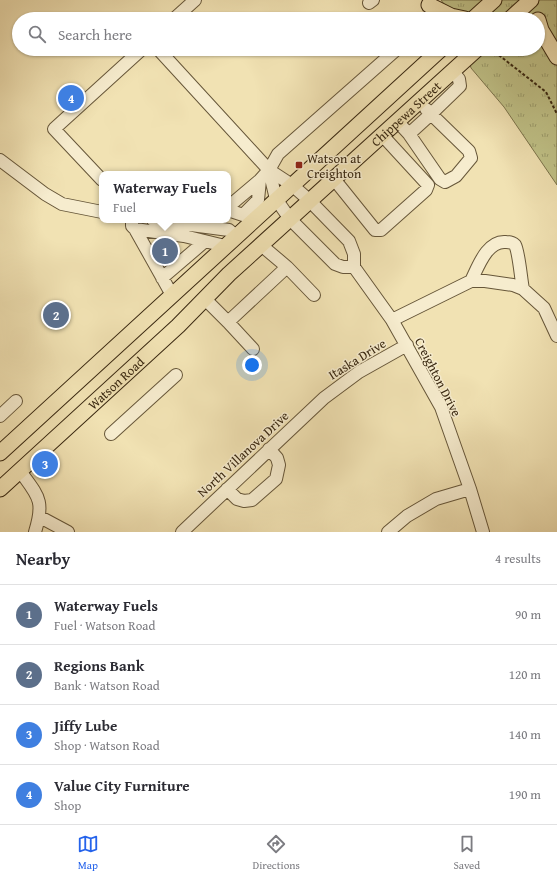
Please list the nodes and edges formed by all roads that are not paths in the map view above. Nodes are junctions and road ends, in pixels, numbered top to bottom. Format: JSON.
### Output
{"nodes":[{"id":1,"x":195,"y":0,"type":"edge"},
{"id":2,"x":494,"y":0,"type":"edge"},
{"id":3,"x":531,"y":0,"type":"edge"},
{"id":4,"x":535,"y":0,"type":"edge"},
{"id":5,"x":428,"y":3,"type":"edge"},
{"id":6,"x":182,"y":12,"type":"edge"},
{"id":7,"x":432,"y":12,"type":"edge"},
{"id":8,"x":444,"y":12,"type":"edge"},
{"id":9,"x":481,"y":12,"type":"edge"},
{"id":10,"x":519,"y":12,"type":"edge"},
{"id":11,"x":537,"y":12,"type":"edge"},
{"id":12,"x":545,"y":35,"type":"edge"},
{"id":13,"x":134,"y":56,"type":"edge"},
{"id":14,"x":164,"y":56,"type":"edge"},
{"id":15,"x":389,"y":56,"type":"edge"},
{"id":16,"x":432,"y":56,"type":"edge"},
{"id":17,"x":469,"y":56,"type":"edge"},
{"id":18,"x":557,"y":57,"type":"edge"},
{"id":19,"x":452,"y":72,"type":"junction"},
{"id":20,"x":418,"y":102,"type":"junction"},
{"id":21,"x":431,"y":114,"type":"junction"},
{"id":22,"x":397,"y":121,"type":"junction"},
{"id":23,"x":409,"y":134,"type":"junction"},
{"id":24,"x":382,"y":135,"type":"junction"},
{"id":25,"x":0,"y":160,"type":"edge"},
{"id":26,"x":269,"y":170,"type":"junction"},
{"id":27,"x":99,"y":177,"type":"edge"},
{"id":28,"x":334,"y":179,"type":"junction"},
{"id":29,"x":260,"y":180,"type":"junction"},
{"id":30,"x":292,"y":185,"type":"junction"},
{"id":31,"x":276,"y":199,"type":"junction"},
{"id":32,"x":310,"y":201,"type":"junction"},
{"id":33,"x":231,"y":204,"type":"edge"},
{"id":34,"x":99,"y":211,"type":"edge"},
{"id":35,"x":231,"y":211,"type":"edge"},
{"id":36,"x":290,"y":219,"type":"junction"},
{"id":37,"x":163,"y":223,"type":"edge"},
{"id":38,"x":134,"y":225,"type":"edge"},
{"id":39,"x":185,"y":230,"type":"junction"},
{"id":40,"x":204,"y":242,"type":"junction"},
{"id":41,"x":228,"y":244,"type":"junction"},
{"id":42,"x":261,"y":245,"type":"junction"},
{"id":43,"x":286,"y":267,"type":"junction"},
{"id":44,"x":354,"y":267,"type":"junction"},
{"id":45,"x":229,"y":274,"type":"joint"},
{"id":46,"x":162,"y":278,"type":"junction"},
{"id":47,"x":471,"y":281,"type":"junction"},
{"id":48,"x":522,"y":288,"type":"junction"},
{"id":49,"x":172,"y":295,"type":"junction"},
{"id":50,"x":314,"y":295,"type":"dead end"},
{"id":51,"x":204,"y":299,"type":"junction"},
{"id":52,"x":392,"y":320,"type":"junction"},
{"id":53,"x":228,"y":322,"type":"junction"},
{"id":54,"x":557,"y":336,"type":"edge"},
{"id":55,"x":407,"y":345,"type":"junction"},
{"id":56,"x":253,"y":349,"type":"dead end"},
{"id":57,"x":176,"y":375,"type":"dead end"},
{"id":58,"x":324,"y":398,"type":"joint"},
{"id":59,"x":16,"y":401,"type":"dead end"},
{"id":60,"x":0,"y":416,"type":"edge"},
{"id":61,"x":111,"y":434,"type":"dead end"},
{"id":62,"x":269,"y":449,"type":"junction"},
{"id":63,"x":0,"y":453,"type":"edge"},
{"id":64,"x":20,"y":471,"type":"junction"},
{"id":65,"x":0,"y":489,"type":"edge"},
{"id":66,"x":227,"y":489,"type":"junction"},
{"id":67,"x":470,"y":489,"type":"junction"},
{"id":68,"x":40,"y":517,"type":"junction"},
{"id":69,"x":35,"y":532,"type":"edge"},
{"id":70,"x":68,"y":532,"type":"edge"},
{"id":71,"x":182,"y":532,"type":"edge"},
{"id":72,"x":388,"y":532,"type":"edge"},
{"id":73,"x":483,"y":532,"type":"edge"}],
"edges":[{"from":1,"to":6,"type":"street"},
{"from":2,"to":9,"type":"main road"},
{"from":3,"to":10,"type":"main road"},
{"from":4,"to":11,"type":"main road"},
{"from":5,"to":7,"type":"main road"},
{"from":5,"to":8,"type":"main road"},
{"from":12,"to":18,"type":"main road"},
{"from":13,"to":27,"type":"street"},
{"from":14,"to":26,"type":"street"},
{"from":15,"to":26,"type":"street"},
{"from":16,"to":30,"type":"main road","name":"Chippewa Street"},
{"from":17,"to":19,"type":"main road","name":"Chippewa Street"},
{"from":19,"to":20,"type":"main road","name":"Chippewa Street"},
{"from":19,"to":21,"type":"street"},
{"from":20,"to":21,"type":"street"},
{"from":20,"to":22,"type":"main road","name":"Chippewa Street"},
{"from":21,"to":23,"type":"street"},
{"from":21,"to":23,"type":"street"},
{"from":22,"to":23,"type":"street"},
{"from":22,"to":24,"type":"main road","name":"Chippewa Street"},
{"from":24,"to":28,"type":"main road","name":"Chippewa Street"},
{"from":24,"to":28,"type":"street"},
{"from":25,"to":34,"type":"street"},
{"from":26,"to":29,"type":"street"},
{"from":26,"to":30,"type":"street","name":"Creighton Drive"},
{"from":26,"to":31,"type":"street"},
{"from":28,"to":32,"type":"main road","name":"Chippewa Street"},
{"from":29,"to":33,"type":"street"},
{"from":29,"to":35,"type":"street"},
{"from":30,"to":31,"type":"main road","name":"Chippewa Street"},
{"from":30,"to":32,"type":"street","name":"Creighton Drive"},
{"from":31,"to":36,"type":"street"},
{"from":31,"to":41,"type":"main road","name":"Chippewa Street"},
{"from":32,"to":36,"type":"main road","name":"Chippewa Street"},
{"from":32,"to":44,"type":"street","name":"Creighton Drive"},
{"from":36,"to":42,"type":"main road","name":"Chippewa Street"},
{"from":36,"to":44,"type":"street"},
{"from":37,"to":39,"type":"street"},
{"from":38,"to":39,"type":"street"},
{"from":38,"to":46,"type":"street"},
{"from":39,"to":40,"type":"street"},
{"from":39,"to":41,"type":"street"},
{"from":40,"to":41,"type":"street"},
{"from":40,"to":46,"type":"street"},
{"from":41,"to":49,"type":"main road","name":"Watson Road"},
{"from":42,"to":43,"type":"street"},
{"from":42,"to":45,"type":"main road","name":"Chippewa Street"},
{"from":43,"to":50,"type":"street"},
{"from":43,"to":53,"type":"street"},
{"from":44,"to":52,"type":"street","name":"Creighton Drive"},
{"from":45,"to":51,"type":"main road","name":"Watson Road"},
{"from":46,"to":49,"type":"street"},
{"from":47,"to":48,"type":"street","name":"Itaska Drive"},
{"from":47,"to":48,"type":"street"},
{"from":47,"to":52,"type":"street","name":"Itaska Drive"},
{"from":48,"to":54,"type":"street"},
{"from":49,"to":63,"type":"main road","name":"Watson Road"},
{"from":51,"to":53,"type":"street"},
{"from":51,"to":64,"type":"main road","name":"Watson Road"},
{"from":52,"to":55,"type":"street","name":"Creighton Drive"},
{"from":53,"to":56,"type":"street"},
{"from":55,"to":58,"type":"street","name":"Itaska Drive"},
{"from":55,"to":67,"type":"street","name":"Creighton Drive"},
{"from":57,"to":61,"type":"street"},
{"from":58,"to":62,"type":"street","name":"North Villanova Drive"},
{"from":59,"to":60,"type":"street"},
{"from":62,"to":66,"type":"street","name":"North Villanova Drive"},
{"from":62,"to":66,"type":"street"},
{"from":64,"to":65,"type":"main road","name":"Watson Road"},
{"from":64,"to":68,"type":"street"},
{"from":66,"to":71,"type":"street","name":"North Villanova Drive"},
{"from":67,"to":72,"type":"street"},
{"from":67,"to":73,"type":"street","name":"Creighton Drive"},
{"from":68,"to":69,"type":"street"},
{"from":68,"to":70,"type":"street"}]}
